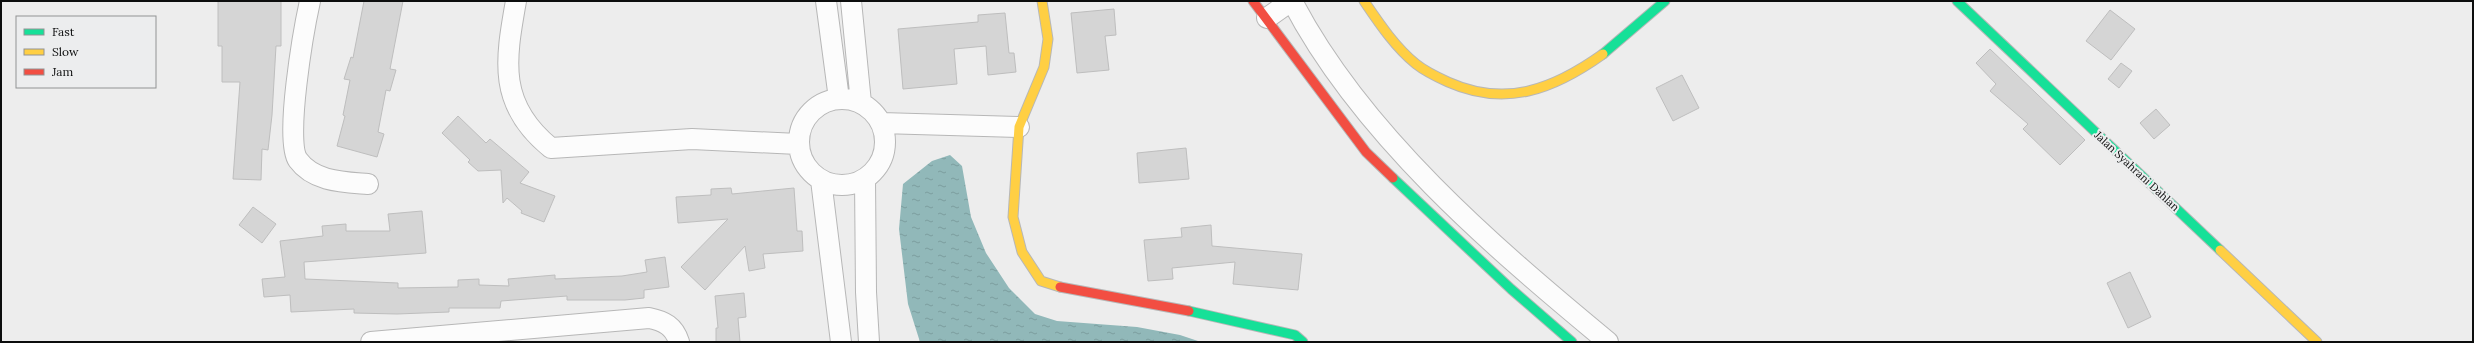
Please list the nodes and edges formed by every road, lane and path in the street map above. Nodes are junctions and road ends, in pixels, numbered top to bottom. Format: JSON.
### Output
{"nodes":[{"id":1,"x":310,"y":1,"type":"edge"},
{"id":2,"x":516,"y":1,"type":"edge"},
{"id":3,"x":826,"y":1,"type":"edge"},
{"id":4,"x":851,"y":1,"type":"edge"},
{"id":5,"x":1042,"y":1,"type":"edge"},
{"id":6,"x":1253,"y":1,"type":"edge"},
{"id":7,"x":1291,"y":1,"type":"edge"},
{"id":8,"x":1364,"y":1,"type":"edge"},
{"id":9,"x":1665,"y":1,"type":"edge"},
{"id":10,"x":1957,"y":1,"type":"edge"},
{"id":11,"x":1267,"y":18,"type":"junction"},
{"id":12,"x":839,"y":99,"type":"junction"},
{"id":13,"x":861,"y":103,"type":"junction"},
{"id":14,"x":881,"y":123,"type":"junction"},
{"id":15,"x":1019,"y":128,"type":"junction"},
{"id":16,"x":798,"y":144,"type":"junction"},
{"id":17,"x":865,"y":178,"type":"junction"},
{"id":18,"x":821,"y":180,"type":"junction"},
{"id":19,"x":368,"y":184,"type":"dead end"},
{"id":20,"x":371,"y":342,"type":"edge"},
{"id":21,"x":679,"y":342,"type":"edge"},
{"id":22,"x":841,"y":342,"type":"edge"},
{"id":23,"x":869,"y":342,"type":"edge"},
{"id":24,"x":1303,"y":342,"type":"edge"},
{"id":25,"x":1572,"y":342,"type":"edge"},
{"id":26,"x":1608,"y":342,"type":"edge"},
{"id":27,"x":2317,"y":342,"type":"edge"}],
"edges":[{"from":1,"to":19,"type":"street"},
{"from":2,"to":16,"type":"street"},
{"from":3,"to":12,"type":"street"},
{"from":4,"to":13,"type":"street"},
{"from":5,"to":15,"type":"street"},
{"from":6,"to":11,"type":"street"},
{"from":7,"to":11,"type":"street"},
{"from":7,"to":26,"type":"street"},
{"from":8,"to":9,"type":"street"},
{"from":10,"to":27,"type":"street","name":"Jalan Syahrani Dahlan"},
{"from":11,"to":25,"type":"street"},
{"from":12,"to":13,"type":"street"},
{"from":12,"to":16,"type":"street"},
{"from":13,"to":14,"type":"street"},
{"from":14,"to":15,"type":"street"},
{"from":14,"to":17,"type":"street"},
{"from":15,"to":24,"type":"street"},
{"from":16,"to":18,"type":"street"},
{"from":17,"to":18,"type":"street"},
{"from":17,"to":23,"type":"street"},
{"from":18,"to":22,"type":"street"},
{"from":20,"to":21,"type":"street"}]}
